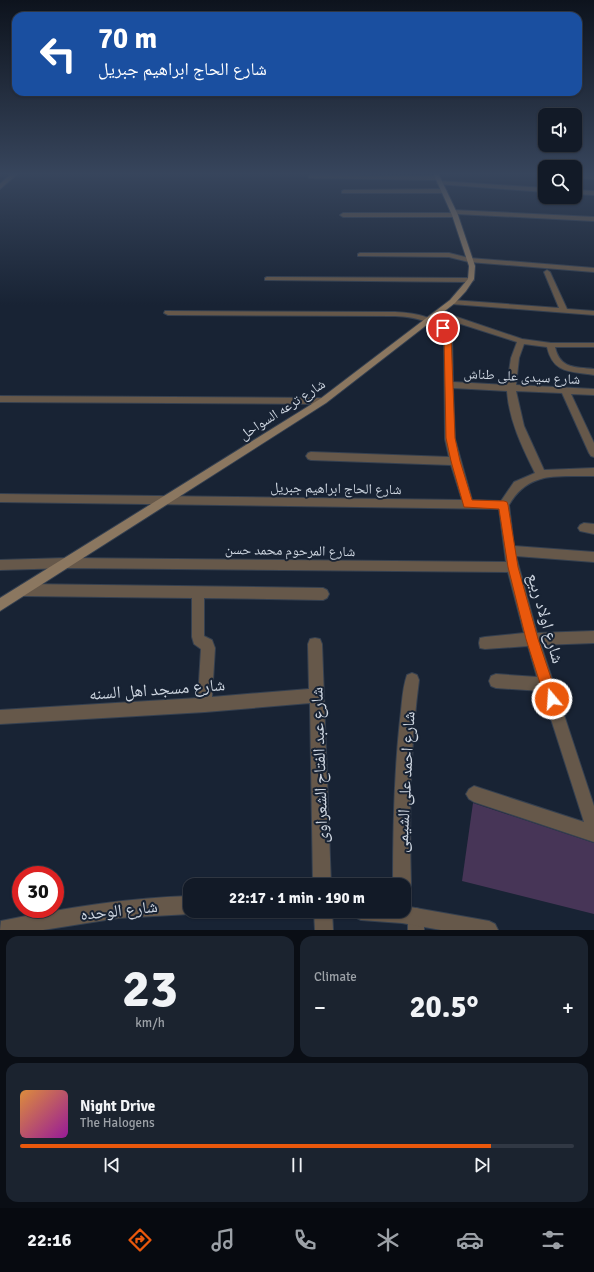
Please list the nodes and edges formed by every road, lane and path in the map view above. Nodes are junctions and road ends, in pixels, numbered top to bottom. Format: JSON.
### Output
{"nodes":[{"id":1,"x":456,"y":218,"type":"edge"},
{"id":2,"x":580,"y":218,"type":"edge"},
{"id":3,"x":594,"y":219,"type":"edge"},
{"id":4,"x":360,"y":255,"type":"dead end"},
{"id":5,"x":469,"y":260,"type":"junction"},
{"id":6,"x":594,"y":270,"type":"edge"},
{"id":7,"x":547,"y":272,"type":"dead end"},
{"id":8,"x":267,"y":279,"type":"dead end"},
{"id":9,"x":471,"y":280,"type":"junction"},
{"id":10,"x":452,"y":302,"type":"junction"},
{"id":11,"x":563,"y":309,"type":"junction"},
{"id":12,"x":168,"y":313,"type":"dead end"},
{"id":13,"x":594,"y":313,"type":"edge"},
{"id":14,"x":439,"y":314,"type":"junction"},
{"id":15,"x":429,"y":320,"type":"junction"},
{"id":16,"x":521,"y":342,"type":"junction"},
{"id":17,"x":552,"y":345,"type":"junction"},
{"id":18,"x":594,"y":345,"type":"edge"},
{"id":19,"x":594,"y":372,"type":"edge"},
{"id":20,"x":449,"y":385,"type":"junction"},
{"id":21,"x":511,"y":389,"type":"junction"},
{"id":22,"x":565,"y":392,"type":"junction"},
{"id":23,"x":594,"y":392,"type":"edge"},
{"id":24,"x":0,"y":399,"type":"edge"},
{"id":25,"x":323,"y":401,"type":"junction"},
{"id":26,"x":594,"y":453,"type":"edge"},
{"id":27,"x":311,"y":456,"type":"dead end"},
{"id":28,"x":455,"y":461,"type":"junction"},
{"id":29,"x":594,"y":472,"type":"edge"},
{"id":30,"x":540,"y":475,"type":"junction"},
{"id":31,"x":0,"y":498,"type":"edge"},
{"id":32,"x":167,"y":500,"type":"junction"},
{"id":33,"x":468,"y":504,"type":"junction"},
{"id":34,"x":504,"y":505,"type":"junction"},
{"id":35,"x":510,"y":551,"type":"junction"},
{"id":36,"x":594,"y":557,"type":"edge"},
{"id":37,"x":67,"y":563,"type":"junction"},
{"id":38,"x":0,"y":565,"type":"edge"},
{"id":39,"x":513,"y":567,"type":"junction"},
{"id":40,"x":24,"y":590,"type":"junction"},
{"id":41,"x":198,"y":593,"type":"junction"},
{"id":42,"x":323,"y":594,"type":"dead end"},
{"id":43,"x":0,"y":605,"type":"edge"},
{"id":44,"x":594,"y":637,"type":"edge"},
{"id":45,"x":532,"y":639,"type":"junction"},
{"id":46,"x":485,"y":643,"type":"dead end"},
{"id":47,"x":315,"y":644,"type":"dead end"},
{"id":48,"x":412,"y":680,"type":"dead end"},
{"id":49,"x":496,"y":681,"type":"dead end"},
{"id":50,"x":547,"y":684,"type":"junction"},
{"id":51,"x":316,"y":695,"type":"junction"},
{"id":52,"x":206,"y":705,"type":"junction"},
{"id":53,"x":0,"y":717,"type":"edge"},
{"id":54,"x":474,"y":794,"type":"dead end"},
{"id":55,"x":594,"y":830,"type":"edge"},
{"id":56,"x":594,"y":834,"type":"edge"},
{"id":57,"x":322,"y":878,"type":"edge"},
{"id":58,"x":402,"y":878,"type":"edge"},
{"id":59,"x":183,"y":904,"type":"edge"},
{"id":60,"x":323,"y":918,"type":"edge"},
{"id":61,"x":409,"y":918,"type":"edge"},
{"id":62,"x":1,"y":930,"type":"edge"},
{"id":63,"x":324,"y":930,"type":"edge"},
{"id":64,"x":489,"y":930,"type":"edge"}],
"edges":[{"from":1,"to":5,"type":"main road"},
{"from":2,"to":3,"type":"street"},
{"from":4,"to":5,"type":"street"},
{"from":5,"to":6,"type":"street"},
{"from":5,"to":9,"type":"main road"},
{"from":7,"to":11,"type":"street"},
{"from":8,"to":9,"type":"street"},
{"from":9,"to":10,"type":"main road","name":"شارع ترعه السواحل"},
{"from":10,"to":11,"type":"street"},
{"from":10,"to":14,"type":"main road","name":"شارع ترعه السواحل"},
{"from":11,"to":13,"type":"street"},
{"from":12,"to":15,"type":"street"},
{"from":14,"to":15,"type":"main road","name":"شارع ترعه السواحل"},
{"from":14,"to":16,"type":"street"},
{"from":15,"to":20,"type":"street"},
{"from":15,"to":25,"type":"main road","name":"شارع ترعه السواحل"},
{"from":16,"to":17,"type":"street"},
{"from":16,"to":21,"type":"street"},
{"from":17,"to":18,"type":"street"},
{"from":17,"to":19,"type":"street"},
{"from":20,"to":21,"type":"street","name":"شارع سيدى على طناش"},
{"from":20,"to":28,"type":"street"},
{"from":21,"to":22,"type":"street","name":"شارع سيدى على طناش"},
{"from":21,"to":30,"type":"street"},
{"from":22,"to":23,"type":"street","name":"شارع سيدى على طناش"},
{"from":22,"to":26,"type":"street"},
{"from":24,"to":25,"type":"street"},
{"from":25,"to":32,"type":"main road","name":"شارع ترعه السواحل"},
{"from":27,"to":28,"type":"street"},
{"from":28,"to":33,"type":"street"},
{"from":29,"to":30,"type":"street"},
{"from":30,"to":34,"type":"street"},
{"from":31,"to":32,"type":"street","name":"شارع الحاج ابراهيم جبريل"},
{"from":32,"to":33,"type":"street","name":"شارع الحاج ابراهيم جبريل"},
{"from":32,"to":37,"type":"main road","name":"شارع ترعه السواحل"},
{"from":33,"to":34,"type":"street","name":"شارع الحاج ابراهيم جبريل"},
{"from":34,"to":35,"type":"street","name":"شارع اولاد ربيع"},
{"from":35,"to":36,"type":"street"},
{"from":35,"to":39,"type":"street","name":"شارع اولاد ربيع"},
{"from":37,"to":38,"type":"street","name":"شارع المرحوم محمد حسن"},
{"from":37,"to":39,"type":"street","name":"شارع المرحوم محمد حسن"},
{"from":37,"to":40,"type":"main road","name":"شارع ترعه السواحل"},
{"from":39,"to":45,"type":"street","name":"شارع اولاد ربيع"},
{"from":40,"to":41,"type":"street"},
{"from":40,"to":43,"type":"main road","name":"شارع ترعه السواحل"},
{"from":41,"to":42,"type":"street"},
{"from":41,"to":52,"type":"street"},
{"from":44,"to":45,"type":"street"},
{"from":45,"to":46,"type":"street"},
{"from":45,"to":50,"type":"street","name":"شارع اولاد ربيع"},
{"from":47,"to":51,"type":"street","name":"شارع عبد الفتاح الشعراوى"},
{"from":48,"to":58,"type":"street","name":"شارع احمد على الشيمى"},
{"from":49,"to":50,"type":"street"},
{"from":50,"to":55,"type":"street","name":"شارع اولاد ربيع"},
{"from":51,"to":52,"type":"street","name":"شارع مسجد اهل السنه"},
{"from":51,"to":57,"type":"street","name":"شارع عبد الفتاح الشعراوى"},
{"from":52,"to":53,"type":"street","name":"شارع مسجد اهل السنه"},
{"from":54,"to":56,"type":"street"},
{"from":59,"to":62,"type":"street","name":"شارع الوحده"},
{"from":60,"to":63,"type":"street"},
{"from":61,"to":64,"type":"street"}]}
